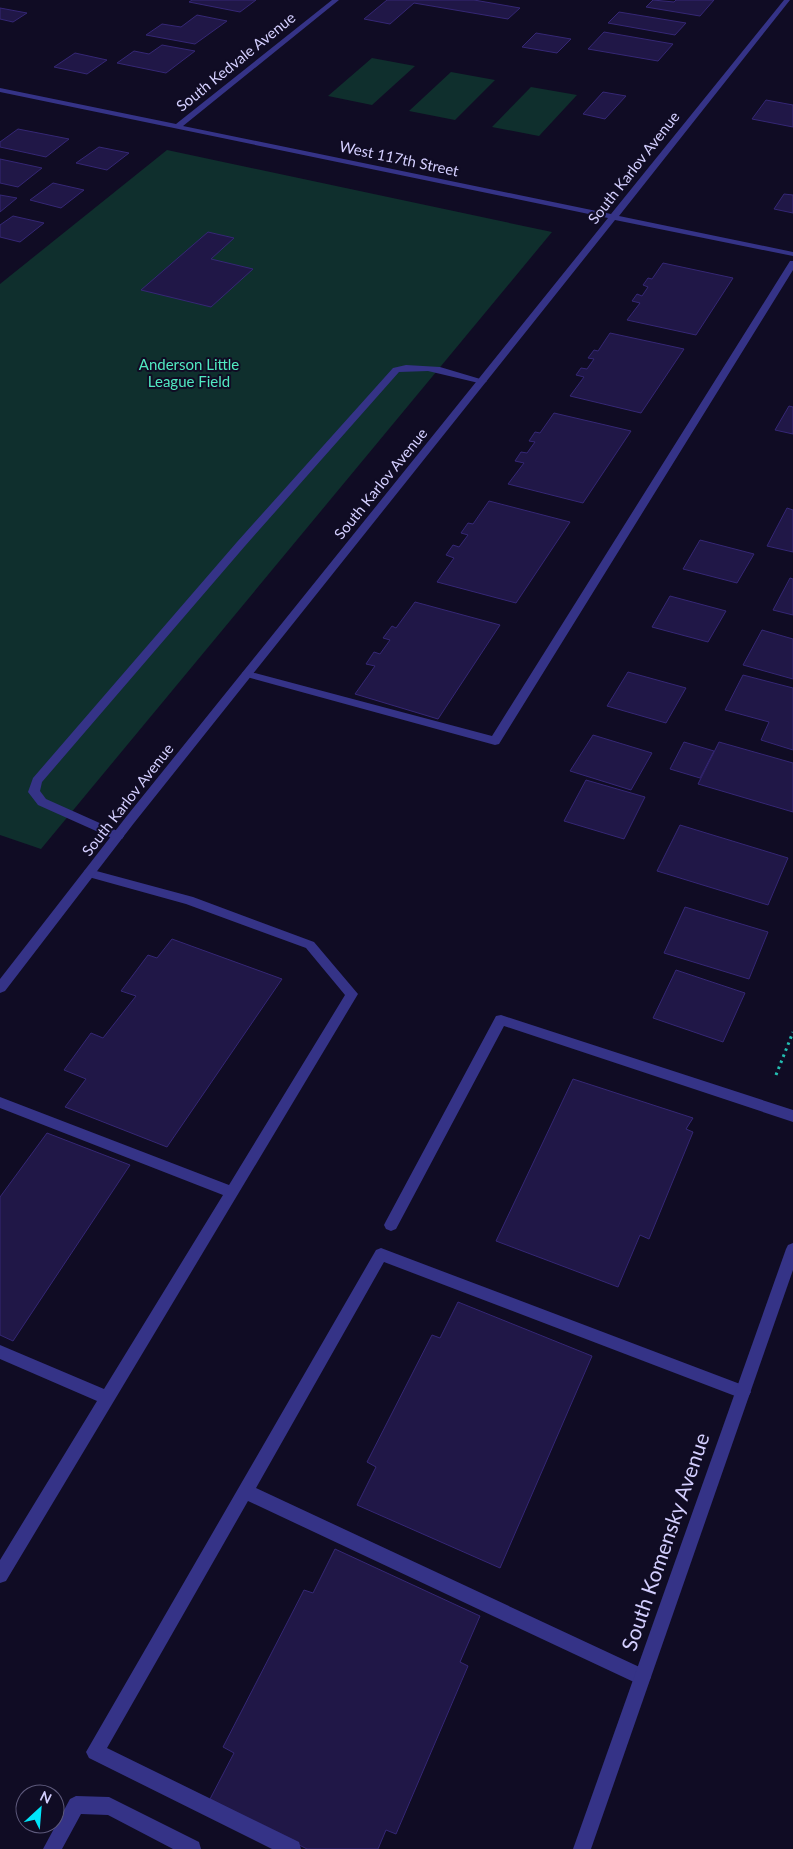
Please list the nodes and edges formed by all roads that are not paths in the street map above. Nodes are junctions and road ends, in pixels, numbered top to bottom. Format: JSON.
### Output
{"nodes":[{"id":1,"x":336,"y":0,"type":"edge"},
{"id":2,"x":787,"y":0,"type":"edge"},
{"id":3,"x":0,"y":91,"type":"edge"},
{"id":4,"x":177,"y":127,"type":"junction"},
{"id":5,"x":614,"y":218,"type":"junction"},
{"id":6,"x":793,"y":254,"type":"edge"},
{"id":7,"x":793,"y":263,"type":"edge"},
{"id":8,"x":483,"y":381,"type":"junction"},
{"id":9,"x":247,"y":674,"type":"junction"},
{"id":10,"x":118,"y":836,"type":"junction"},
{"id":11,"x":89,"y":873,"type":"junction"},
{"id":12,"x":0,"y":988,"type":"edge"},
{"id":13,"x":0,"y":1102,"type":"edge"},
{"id":14,"x":793,"y":1116,"type":"edge"},
{"id":15,"x":232,"y":1192,"type":"junction"},
{"id":16,"x":391,"y":1225,"type":"dead end"},
{"id":17,"x":793,"y":1249,"type":"edge"},
{"id":18,"x":0,"y":1352,"type":"edge"},
{"id":19,"x":743,"y":1392,"type":"junction"},
{"id":20,"x":107,"y":1398,"type":"junction"},
{"id":21,"x":245,"y":1492,"type":"junction"},
{"id":22,"x":0,"y":1575,"type":"edge"},
{"id":23,"x":642,"y":1677,"type":"junction"},
{"id":24,"x":52,"y":1849,"type":"edge"},
{"id":25,"x":192,"y":1849,"type":"edge"},
{"id":26,"x":292,"y":1849,"type":"edge"},
{"id":27,"x":582,"y":1849,"type":"edge"}],
"edges":[{"from":1,"to":4,"type":"street","name":"South Kedvale Avenue"},
{"from":2,"to":5,"type":"street","name":"South Karlov Avenue"},
{"from":3,"to":4,"type":"street","name":"West 117th Street"},
{"from":4,"to":5,"type":"street","name":"West 117th Street"},
{"from":5,"to":6,"type":"street","name":"West 117th Street"},
{"from":5,"to":8,"type":"street","name":"South Karlov Avenue"},
{"from":7,"to":9,"type":"street"},
{"from":8,"to":9,"type":"street","name":"South Karlov Avenue"},
{"from":8,"to":10,"type":"street"},
{"from":9,"to":10,"type":"street","name":"South Karlov Avenue"},
{"from":10,"to":11,"type":"street","name":"South Karlov Avenue"},
{"from":11,"to":12,"type":"street","name":"South Karlov Avenue"},
{"from":11,"to":15,"type":"street"},
{"from":13,"to":15,"type":"street"},
{"from":14,"to":16,"type":"street"},
{"from":15,"to":20,"type":"street"},
{"from":17,"to":19,"type":"street","name":"South Komensky Avenue"},
{"from":18,"to":20,"type":"street"},
{"from":19,"to":21,"type":"street"},
{"from":19,"to":23,"type":"street","name":"South Komensky Avenue"},
{"from":20,"to":22,"type":"street"},
{"from":21,"to":23,"type":"street"},
{"from":21,"to":26,"type":"street"},
{"from":23,"to":27,"type":"street","name":"South Komensky Avenue"},
{"from":24,"to":25,"type":"street"}]}
